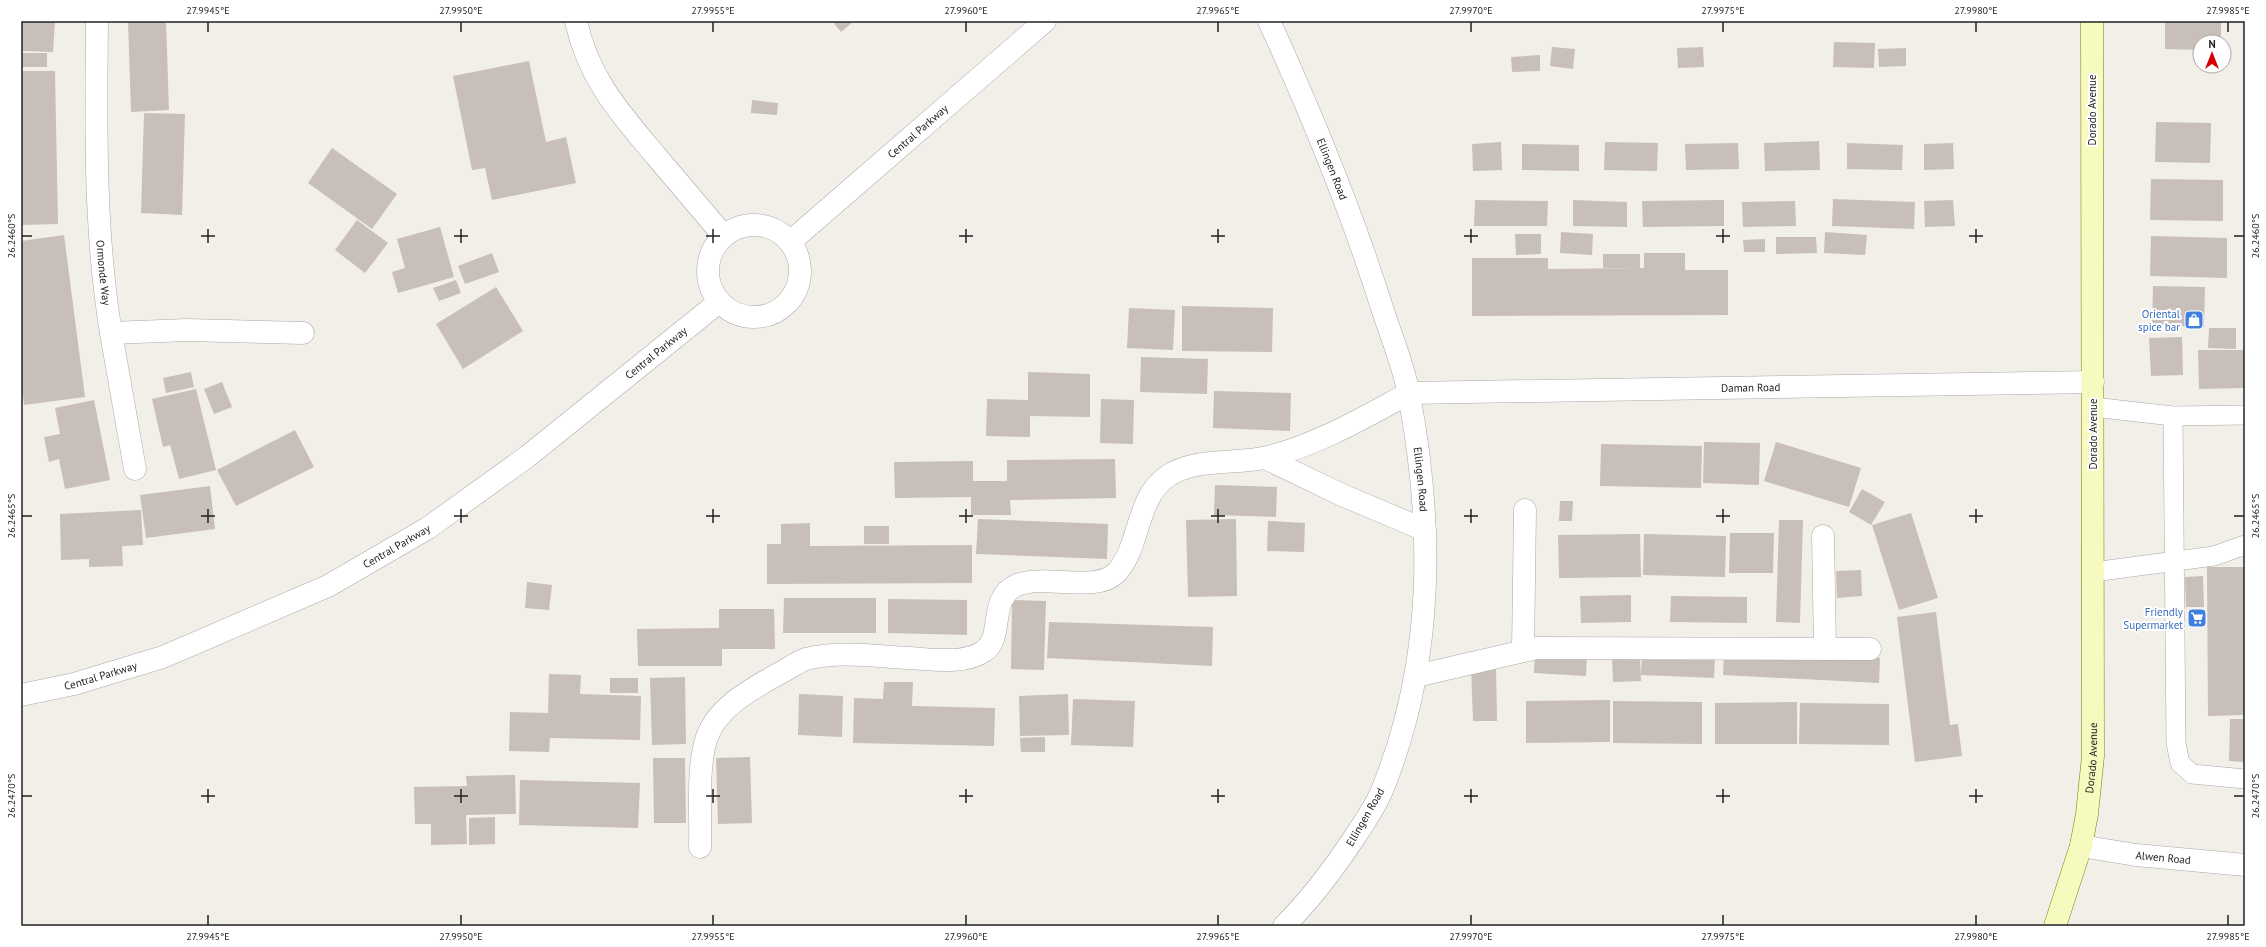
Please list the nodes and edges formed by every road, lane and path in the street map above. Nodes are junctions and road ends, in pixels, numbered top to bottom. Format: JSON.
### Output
{"nodes":[{"id":1,"x":97,"y":21,"type":"edge"},
{"id":2,"x":576,"y":21,"type":"edge"},
{"id":3,"x":1045,"y":21,"type":"edge"},
{"id":4,"x":1269,"y":21,"type":"edge"},
{"id":5,"x":2092,"y":21,"type":"edge"},
{"id":6,"x":723,"y":235,"type":"junction"},
{"id":7,"x":790,"y":242,"type":"junction"},
{"id":8,"x":719,"y":302,"type":"junction"},
{"id":9,"x":111,"y":333,"type":"junction"},
{"id":10,"x":303,"y":333,"type":"dead end"},
{"id":11,"x":2093,"y":382,"type":"junction"},
{"id":12,"x":1409,"y":393,"type":"junction"},
{"id":13,"x":2093,"y":407,"type":"junction"},
{"id":14,"x":2245,"y":415,"type":"edge"},
{"id":15,"x":2172,"y":416,"type":"junction"},
{"id":16,"x":1265,"y":458,"type":"junction"},
{"id":17,"x":135,"y":469,"type":"dead end"},
{"id":18,"x":1525,"y":510,"type":"dead end"},
{"id":19,"x":1425,"y":530,"type":"junction"},
{"id":20,"x":1823,"y":536,"type":"dead end"},
{"id":21,"x":2245,"y":545,"type":"edge"},
{"id":22,"x":2174,"y":563,"type":"junction"},
{"id":23,"x":2093,"y":572,"type":"junction"},
{"id":24,"x":1825,"y":648,"type":"junction"},
{"id":25,"x":1870,"y":649,"type":"dead end"},
{"id":26,"x":1523,"y":651,"type":"junction"},
{"id":27,"x":1416,"y":676,"type":"junction"},
{"id":28,"x":21,"y":695,"type":"edge"},
{"id":29,"x":2245,"y":779,"type":"edge"},
{"id":30,"x":2081,"y":846,"type":"junction"},
{"id":31,"x":700,"y":847,"type":"dead end"},
{"id":32,"x":2245,"y":865,"type":"edge"},
{"id":33,"x":1284,"y":926,"type":"edge"},
{"id":34,"x":2055,"y":926,"type":"edge"}],
"edges":[{"from":1,"to":9,"type":"street","name":"Ormonde Way"},
{"from":2,"to":6,"type":"street"},
{"from":3,"to":7,"type":"street","name":"Central Parkway"},
{"from":4,"to":12,"type":"street","name":"Ellingen Road"},
{"from":5,"to":11,"type":"street","name":"Dorado Avenue"},
{"from":6,"to":7,"type":"street"},
{"from":6,"to":8,"type":"street"},
{"from":7,"to":8,"type":"street"},
{"from":8,"to":28,"type":"street","name":"Central Parkway"},
{"from":9,"to":10,"type":"street"},
{"from":9,"to":17,"type":"street","name":"Ormonde Way"},
{"from":11,"to":12,"type":"street","name":"Daman Road"},
{"from":11,"to":13,"type":"street","name":"Dorado Avenue"},
{"from":12,"to":16,"type":"street"},
{"from":12,"to":19,"type":"street","name":"Ellingen Road"},
{"from":13,"to":15,"type":"lane"},
{"from":13,"to":23,"type":"street","name":"Dorado Avenue"},
{"from":14,"to":15,"type":"lane"},
{"from":15,"to":22,"type":"lane"},
{"from":16,"to":19,"type":"street"},
{"from":16,"to":31,"type":"street"},
{"from":18,"to":26,"type":"street"},
{"from":19,"to":27,"type":"street","name":"Ellingen Road"},
{"from":20,"to":24,"type":"street"},
{"from":21,"to":22,"type":"lane"},
{"from":22,"to":23,"type":"lane"},
{"from":22,"to":29,"type":"lane"},
{"from":23,"to":30,"type":"street","name":"Dorado Avenue"},
{"from":24,"to":25,"type":"street"},
{"from":24,"to":26,"type":"street"},
{"from":26,"to":27,"type":"street"},
{"from":27,"to":33,"type":"street","name":"Ellingen Road"},
{"from":30,"to":32,"type":"street","name":"Alwen Road"},
{"from":30,"to":34,"type":"street","name":"Dorado Avenue"}]}
